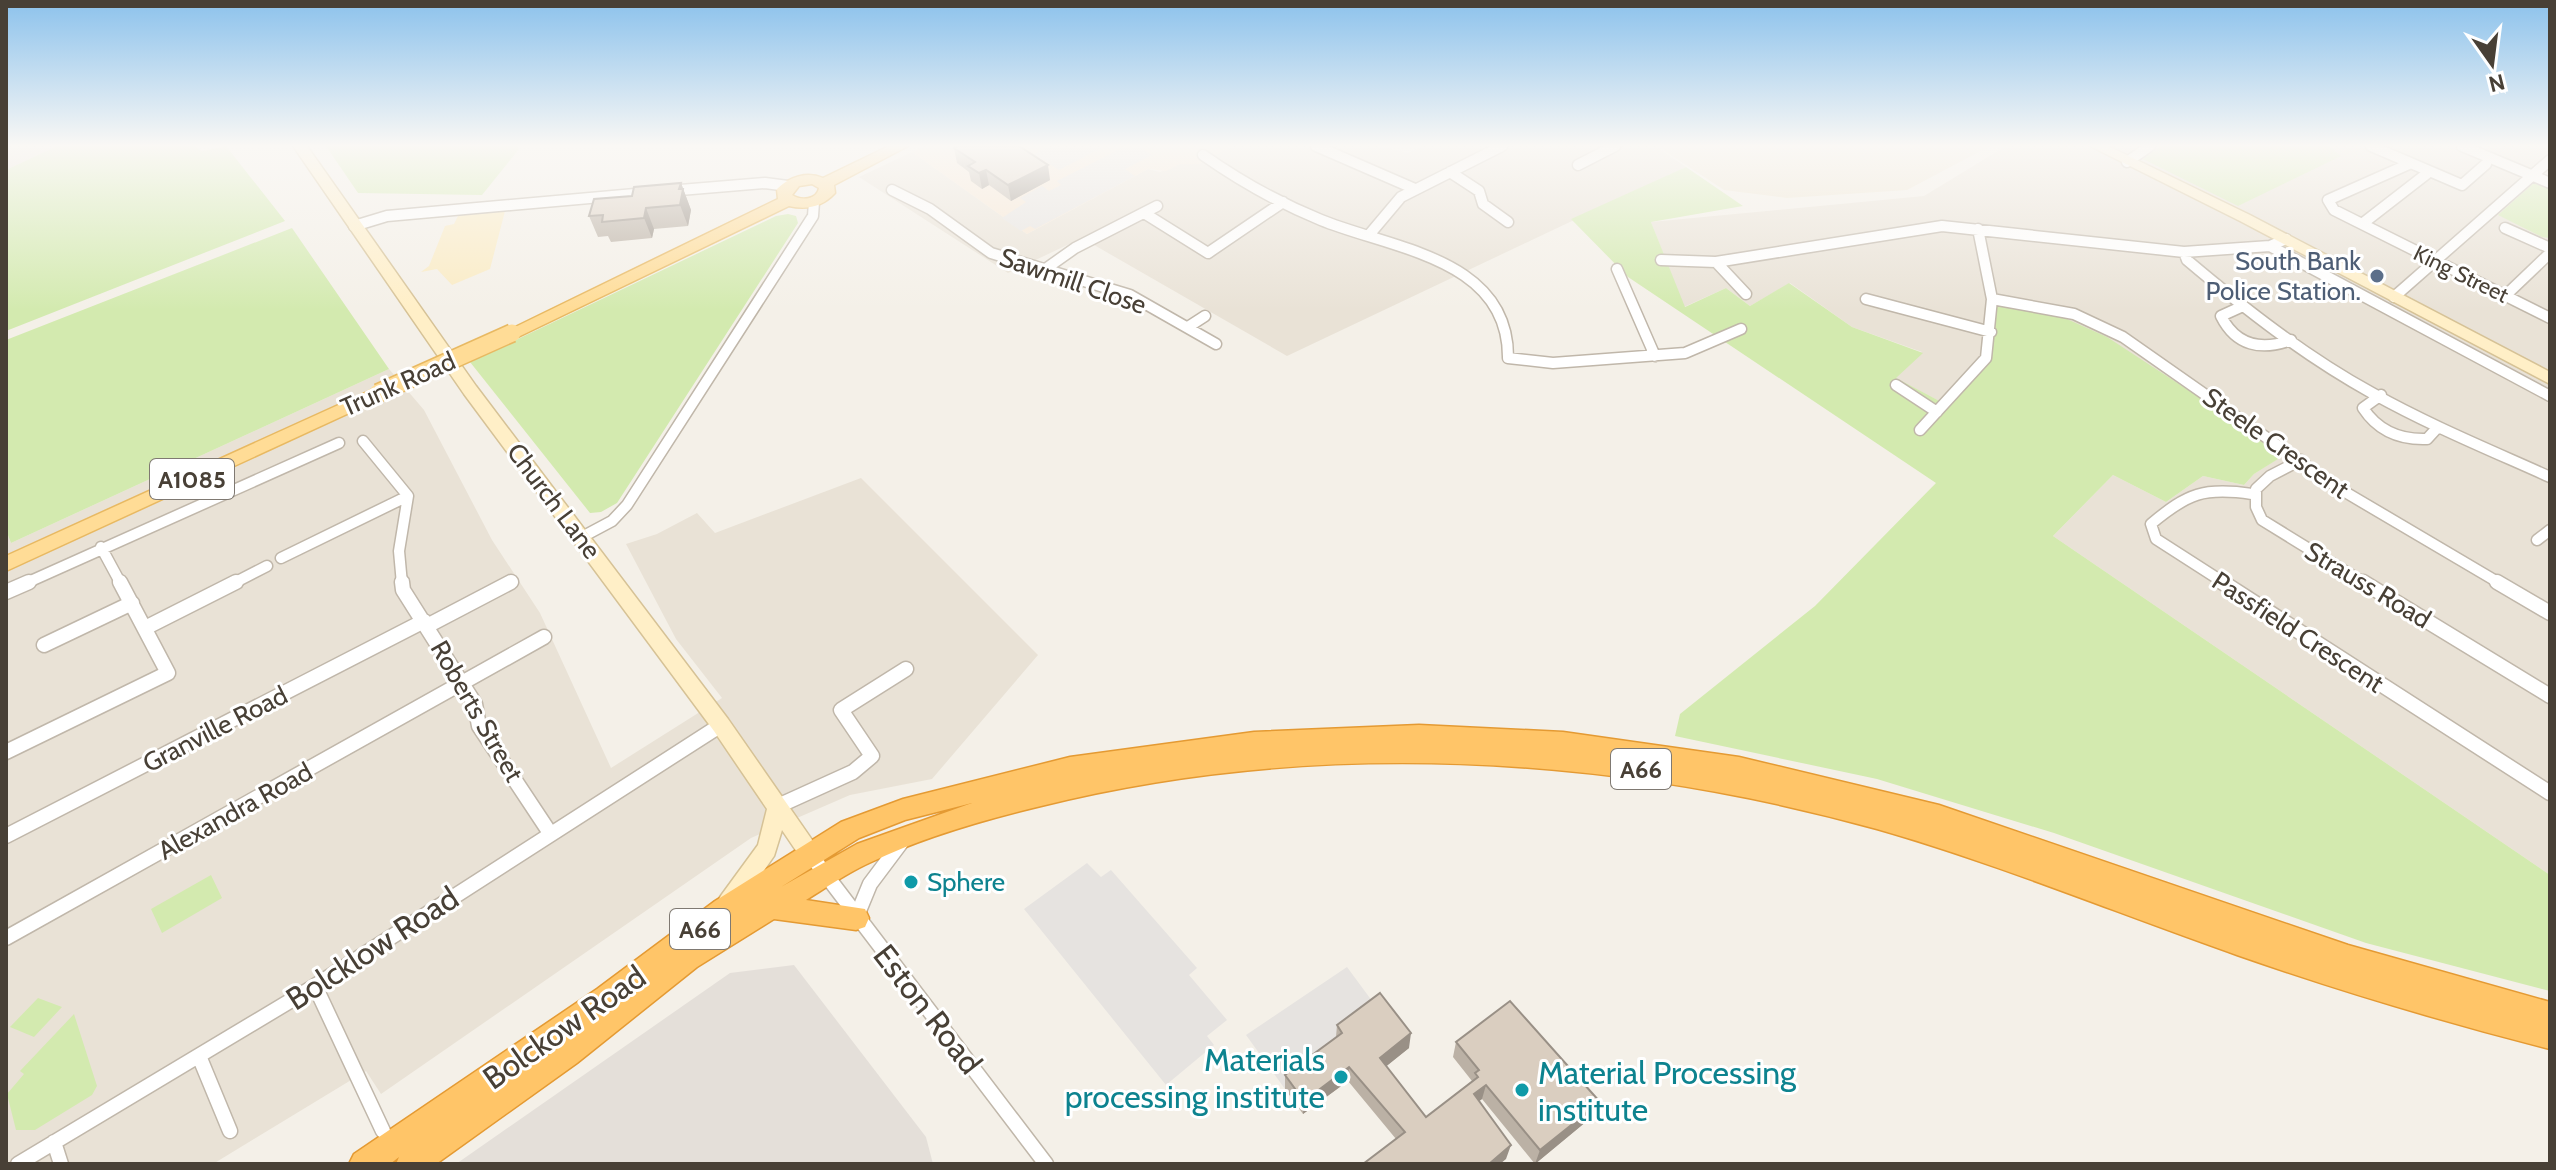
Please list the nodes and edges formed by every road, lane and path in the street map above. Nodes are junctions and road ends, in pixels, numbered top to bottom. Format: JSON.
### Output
{"nodes":[{"id":1,"x":337,"y":201,"type":"edge"},
{"id":2,"x":563,"y":201,"type":"edge"},
{"id":3,"x":773,"y":201,"type":"edge"},
{"id":4,"x":796,"y":201,"type":"edge"},
{"id":5,"x":913,"y":201,"type":"edge"},
{"id":6,"x":1398,"y":201,"type":"edge"},
{"id":7,"x":1482,"y":201,"type":"edge"},
{"id":8,"x":2207,"y":201,"type":"edge"},
{"id":9,"x":2328,"y":201,"type":"edge"},
{"id":10,"x":2392,"y":201,"type":"edge"},
{"id":11,"x":2504,"y":201,"type":"edge"},
{"id":12,"x":814,"y":202,"type":"joint"},
{"id":13,"x":1283,"y":202,"type":"joint"},
{"id":14,"x":1157,"y":206,"type":"dead end"},
{"id":15,"x":1144,"y":213,"type":"junction"},
{"id":16,"x":1508,"y":222,"type":"dead end"},
{"id":17,"x":2362,"y":224,"type":"junction"},
{"id":18,"x":354,"y":226,"type":"junction"},
{"id":19,"x":2505,"y":228,"type":"dead end"},
{"id":20,"x":1978,"y":229,"type":"junction"},
{"id":21,"x":1369,"y":235,"type":"junction"},
{"id":22,"x":2286,"y":239,"type":"junction"},
{"id":23,"x":2270,"y":246,"type":"junction"},
{"id":24,"x":2550,"y":250,"type":"edge"},
{"id":25,"x":2184,"y":252,"type":"junction"},
{"id":26,"x":1208,"y":253,"type":"junction"},
{"id":27,"x":1661,"y":260,"type":"dead end"},
{"id":28,"x":2436,"y":261,"type":"junction"},
{"id":29,"x":1221,"y":262,"type":"dead end"},
{"id":30,"x":1716,"y":262,"type":"junction"},
{"id":31,"x":1617,"y":269,"type":"dead end"},
{"id":32,"x":1044,"y":270,"type":"junction"},
{"id":33,"x":1746,"y":294,"type":"dead end"},
{"id":34,"x":2505,"y":296,"type":"junction"},
{"id":35,"x":2394,"y":297,"type":"junction"},
{"id":36,"x":1866,"y":299,"type":"dead end"},
{"id":37,"x":1992,"y":299,"type":"junction"},
{"id":38,"x":2243,"y":306,"type":"junction"},
{"id":39,"x":1205,"y":316,"type":"dead end"},
{"id":40,"x":2550,"y":318,"type":"edge"},
{"id":41,"x":1188,"y":327,"type":"junction"},
{"id":42,"x":1741,"y":329,"type":"dead end"},
{"id":43,"x":1991,"y":332,"type":"junction"},
{"id":44,"x":2291,"y":340,"type":"junction"},
{"id":45,"x":1216,"y":344,"type":"dead end"},
{"id":46,"x":1655,"y":356,"type":"junction"},
{"id":47,"x":2550,"y":379,"type":"edge"},
{"id":48,"x":1896,"y":385,"type":"dead end"},
{"id":49,"x":2381,"y":395,"type":"junction"},
{"id":50,"x":2550,"y":396,"type":"edge"},
{"id":51,"x":1937,"y":412,"type":"junction"},
{"id":52,"x":2438,"y":427,"type":"junction"},
{"id":53,"x":1920,"y":430,"type":"dead end"},
{"id":54,"x":363,"y":441,"type":"dead end"},
{"id":55,"x":339,"y":443,"type":"dead end"},
{"id":56,"x":2301,"y":460,"type":"junction"},
{"id":57,"x":2550,"y":477,"type":"edge"},
{"id":58,"x":2252,"y":494,"type":"junction"},
{"id":59,"x":408,"y":496,"type":"junction"},
{"id":60,"x":2550,"y":530,"type":"edge"},
{"id":61,"x":582,"y":537,"type":"junction"},
{"id":62,"x":2537,"y":540,"type":"dead end"},
{"id":63,"x":101,"y":547,"type":"junction"},
{"id":64,"x":281,"y":558,"type":"dead end"},
{"id":65,"x":6,"y":564,"type":"edge"},
{"id":66,"x":267,"y":566,"type":"dead end"},
{"id":67,"x":511,"y":582,"type":"dead end"},
{"id":68,"x":6,"y":592,"type":"edge"},
{"id":69,"x":132,"y":603,"type":"junction"},
{"id":70,"x":2550,"y":613,"type":"edge"},
{"id":71,"x":426,"y":624,"type":"junction"},
{"id":72,"x":145,"y":628,"type":"junction"},
{"id":73,"x":544,"y":637,"type":"dead end"},
{"id":74,"x":44,"y":645,"type":"dead end"},
{"id":75,"x":906,"y":669,"type":"dead end"},
{"id":76,"x":463,"y":682,"type":"junction"},
{"id":77,"x":2550,"y":696,"type":"edge"},
{"id":78,"x":721,"y":725,"type":"junction"},
{"id":79,"x":6,"y":752,"type":"edge"},
{"id":80,"x":2550,"y":793,"type":"edge"},
{"id":81,"x":778,"y":806,"type":"junction"},
{"id":82,"x":550,"y":833,"type":"junction"},
{"id":83,"x":6,"y":836,"type":"edge"},
{"id":84,"x":905,"y":837,"type":"junction"},
{"id":85,"x":816,"y":865,"type":"junction"},
{"id":86,"x":771,"y":907,"type":"junction"},
{"id":87,"x":856,"y":918,"type":"junction"},
{"id":88,"x":726,"y":921,"type":"junction"},
{"id":89,"x":6,"y":938,"type":"edge"},
{"id":90,"x":315,"y":986,"type":"junction"},
{"id":91,"x":2550,"y":1015,"type":"edge"},
{"id":92,"x":2550,"y":1036,"type":"edge"},
{"id":93,"x":199,"y":1056,"type":"junction"},
{"id":94,"x":230,"y":1131,"type":"dead end"},
{"id":95,"x":383,"y":1131,"type":"dead end"},
{"id":96,"x":54,"y":1142,"type":"junction"},
{"id":97,"x":18,"y":1164,"type":"edge"},
{"id":98,"x":61,"y":1164,"type":"edge"},
{"id":99,"x":364,"y":1164,"type":"edge"},
{"id":100,"x":411,"y":1164,"type":"edge"},
{"id":101,"x":1046,"y":1164,"type":"edge"}],
"edges":[{"from":1,"to":18,"type":"street","name":"Church Lane"},
{"from":2,"to":18,"type":"street"},
{"from":3,"to":65,"type":"main road","name":"Trunk Road","number":"A1085","bridge":true},
{"from":4,"to":12,"type":"main road","number":"A1085"},
{"from":5,"to":32,"type":"street","name":"Sawmill Close"},
{"from":6,"to":21,"type":"street"},
{"from":7,"to":16,"type":"street"},
{"from":8,"to":22,"type":"street"},
{"from":9,"to":17,"type":"street","name":"King Street"},
{"from":10,"to":17,"type":"street"},
{"from":11,"to":28,"type":"street"},
{"from":12,"to":61,"type":"street"},
{"from":13,"to":21,"type":"street"},
{"from":13,"to":26,"type":"street"},
{"from":14,"to":15,"type":"street"},
{"from":15,"to":26,"type":"street"},
{"from":15,"to":32,"type":"street"},
{"from":17,"to":28,"type":"street","name":"King Street"},
{"from":18,"to":61,"type":"street","name":"Church Lane"},
{"from":19,"to":24,"type":"street"},
{"from":20,"to":25,"type":"street"},
{"from":20,"to":30,"type":"street"},
{"from":20,"to":37,"type":"street"},
{"from":21,"to":46,"type":"street"},
{"from":22,"to":23,"type":"street"},
{"from":22,"to":35,"type":"street"},
{"from":23,"to":25,"type":"street"},
{"from":23,"to":50,"type":"street"},
{"from":24,"to":34,"type":"street"},
{"from":25,"to":38,"type":"street"},
{"from":26,"to":29,"type":"street"},
{"from":27,"to":30,"type":"street"},
{"from":28,"to":34,"type":"street","name":"King Street"},
{"from":28,"to":35,"type":"street"},
{"from":30,"to":33,"type":"street"},
{"from":31,"to":46,"type":"street"},
{"from":32,"to":41,"type":"street","name":"Sawmill Close"},
{"from":34,"to":40,"type":"street","name":"King Street"},
{"from":35,"to":47,"type":"street"},
{"from":36,"to":43,"type":"street"},
{"from":37,"to":43,"type":"street"},
{"from":37,"to":56,"type":"street","name":"Steele Crescent"},
{"from":38,"to":44,"type":"street"},
{"from":38,"to":44,"type":"street"},
{"from":39,"to":41,"type":"street"},
{"from":41,"to":45,"type":"street","name":"Sawmill Close"},
{"from":42,"to":46,"type":"street"},
{"from":43,"to":51,"type":"street"},
{"from":44,"to":49,"type":"street"},
{"from":48,"to":51,"type":"street"},
{"from":49,"to":52,"type":"street"},
{"from":49,"to":52,"type":"street"},
{"from":51,"to":53,"type":"street"},
{"from":52,"to":57,"type":"street"},
{"from":54,"to":59,"type":"street"},
{"from":55,"to":63,"type":"street"},
{"from":56,"to":58,"type":"street"},
{"from":56,"to":70,"type":"street","name":"Steele Crescent"},
{"from":58,"to":77,"type":"street","name":"Strauss Road"},
{"from":58,"to":80,"type":"street","name":"Passfield Crescent"},
{"from":59,"to":64,"type":"street"},
{"from":59,"to":71,"type":"street","name":"Roberts Street"},
{"from":60,"to":62,"type":"street"},
{"from":61,"to":78,"type":"street","name":"Church Lane"},
{"from":63,"to":68,"type":"street"},
{"from":63,"to":69,"type":"street"},
{"from":66,"to":72,"type":"street"},
{"from":67,"to":71,"type":"street","name":"Granville Road"},
{"from":69,"to":72,"type":"street"},
{"from":69,"to":74,"type":"street"},
{"from":71,"to":76,"type":"street","name":"Roberts Street"},
{"from":71,"to":83,"type":"street","name":"Granville Road"},
{"from":72,"to":79,"type":"street"},
{"from":73,"to":76,"type":"street","name":"Alexandra Road"},
{"from":75,"to":81,"type":"street"},
{"from":76,"to":82,"type":"street","name":"Roberts Street"},
{"from":76,"to":89,"type":"street","name":"Alexandra Road"},
{"from":78,"to":81,"type":"street","name":"Church Lane"},
{"from":78,"to":82,"type":"street","name":"Bolcklow Road"},
{"from":81,"to":85,"type":"street","name":"Church Lane"},
{"from":81,"to":88,"type":"street"},
{"from":82,"to":90,"type":"street","name":"Bolcklow Road"},
{"from":84,"to":85,"type":"highway","number":"A66"},
{"from":84,"to":87,"type":"street"},
{"from":84,"to":92,"type":"highway","number":"A66"},
{"from":85,"to":86,"type":"highway","number":"A66"},
{"from":85,"to":87,"type":"street","name":"Eston Road"},
{"from":85,"to":88,"type":"highway","name":"Bolckow Road","number":"A66"},
{"from":85,"to":91,"type":"highway","name":"Bolckow Road","number":"A66"},
{"from":86,"to":87,"type":"highway"},
{"from":86,"to":88,"type":"highway","number":"A66"},
{"from":87,"to":101,"type":"street","name":"Eston Road"},
{"from":88,"to":99,"type":"highway","name":"Bolckow Road","number":"A66"},
{"from":88,"to":100,"type":"highway","name":"Bolckow Road","number":"A66"},
{"from":90,"to":93,"type":"street","name":"Bolcklow Road"},
{"from":90,"to":95,"type":"street"},
{"from":93,"to":94,"type":"street"},
{"from":93,"to":96,"type":"street","name":"Bolcklow Road"},
{"from":96,"to":97,"type":"street","name":"Bolcklow Road"},
{"from":96,"to":98,"type":"street"}]}
